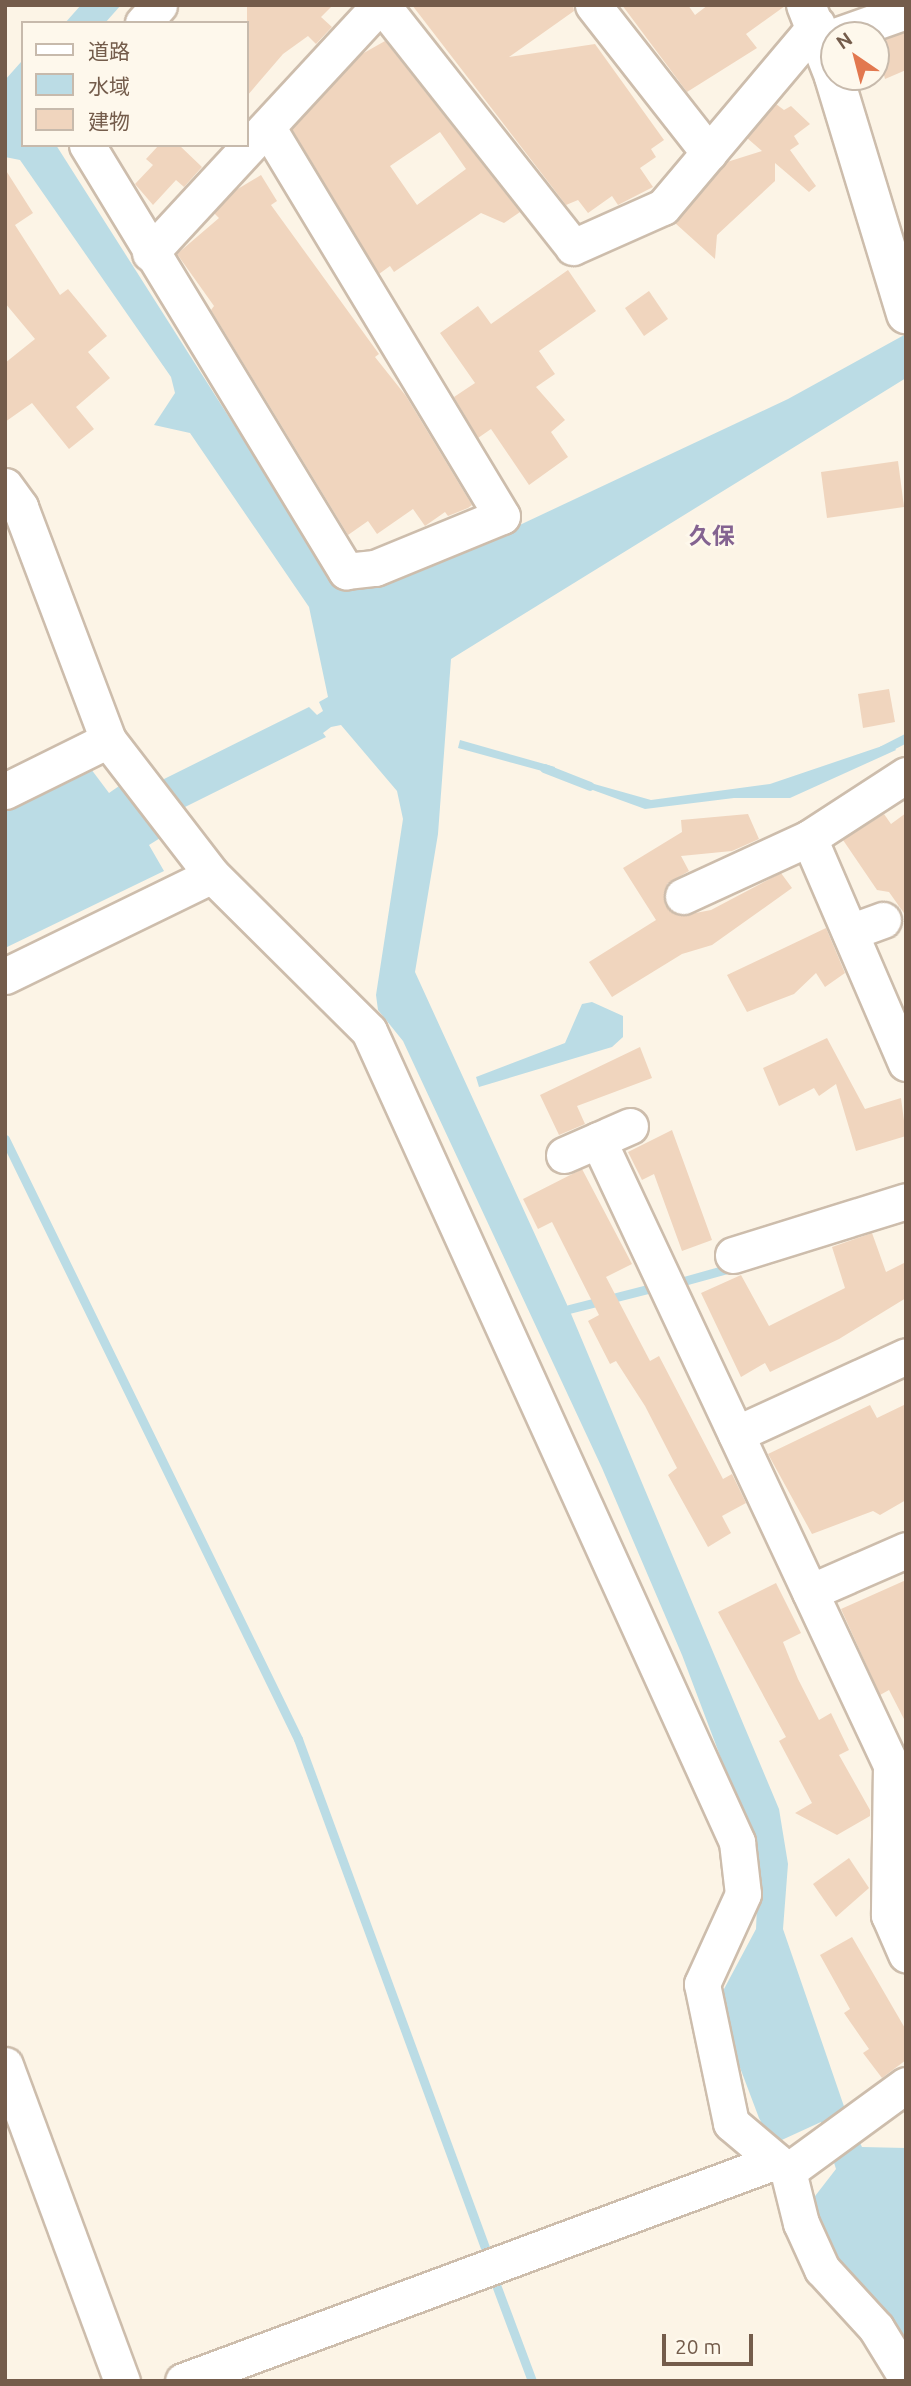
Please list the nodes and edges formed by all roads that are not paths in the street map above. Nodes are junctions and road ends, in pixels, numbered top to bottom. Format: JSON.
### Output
{"nodes":[{"id":1,"x":159,"y":5,"type":"edge"},
{"id":2,"x":381,"y":5,"type":"edge"},
{"id":3,"x":593,"y":5,"type":"edge"},
{"id":4,"x":906,"y":11,"type":"edge"},
{"id":5,"x":144,"y":21,"type":"edge"},
{"id":6,"x":858,"y":21,"type":"edge"},
{"id":7,"x":820,"y":32,"type":"edge"},
{"id":8,"x":838,"y":91,"type":"edge"},
{"id":9,"x":267,"y":127,"type":"junction"},
{"id":10,"x":88,"y":147,"type":"edge"},
{"id":11,"x":709,"y":153,"type":"junction"},
{"id":12,"x":150,"y":253,"type":"junction"},
{"id":13,"x":906,"y":314,"type":"edge"},
{"id":14,"x":5,"y":486,"type":"edge"},
{"id":15,"x":108,"y":740,"type":"junction"},
{"id":16,"x":906,"y":775,"type":"edge"},
{"id":17,"x":5,"y":791,"type":"edge"},
{"id":18,"x":809,"y":838,"type":"junction"},
{"id":19,"x":212,"y":875,"type":"junction"},
{"id":20,"x":683,"y":896,"type":"dead end"},
{"id":21,"x":883,"y":920,"type":"dead end"},
{"id":22,"x":850,"y":932,"type":"junction"},
{"id":23,"x":5,"y":976,"type":"edge"},
{"id":24,"x":906,"y":1063,"type":"edge"},
{"id":25,"x":630,"y":1126,"type":"dead end"},
{"id":26,"x":598,"y":1140,"type":"junction"},
{"id":27,"x":564,"y":1155,"type":"dead end"},
{"id":28,"x":906,"y":1200,"type":"edge"},
{"id":29,"x":733,"y":1255,"type":"dead end"},
{"id":30,"x":906,"y":1356,"type":"edge"},
{"id":31,"x":736,"y":1434,"type":"junction"},
{"id":32,"x":906,"y":1550,"type":"edge"},
{"id":33,"x":810,"y":1592,"type":"junction"},
{"id":34,"x":895,"y":1745,"type":"edge"},
{"id":35,"x":906,"y":1954,"type":"edge"},
{"id":36,"x":5,"y":2065,"type":"edge"},
{"id":37,"x":906,"y":2085,"type":"edge"},
{"id":38,"x":782,"y":2166,"type":"junction"},
{"id":39,"x":906,"y":2377,"type":"edge"},
{"id":40,"x":122,"y":2381,"type":"edge"},
{"id":41,"x":183,"y":2381,"type":"edge"}],
"edges":[{"from":1,"to":5,"type":"street"},
{"from":2,"to":9,"type":"street"},
{"from":2,"to":11,"type":"street"},
{"from":3,"to":11,"type":"street"},
{"from":4,"to":6,"type":"street"},
{"from":7,"to":11,"type":"street"},
{"from":8,"to":13,"type":"street"},
{"from":9,"to":12,"type":"street"},
{"from":9,"to":12,"type":"street"},
{"from":10,"to":12,"type":"street"},
{"from":14,"to":15,"type":"street"},
{"from":15,"to":17,"type":"street"},
{"from":15,"to":19,"type":"street"},
{"from":16,"to":18,"type":"street"},
{"from":18,"to":20,"type":"street"},
{"from":18,"to":22,"type":"street"},
{"from":19,"to":23,"type":"street"},
{"from":19,"to":38,"type":"street"},
{"from":21,"to":22,"type":"street"},
{"from":22,"to":24,"type":"street"},
{"from":25,"to":26,"type":"street"},
{"from":26,"to":27,"type":"street"},
{"from":26,"to":31,"type":"street"},
{"from":28,"to":29,"type":"street"},
{"from":30,"to":31,"type":"street"},
{"from":31,"to":33,"type":"street"},
{"from":32,"to":33,"type":"street"},
{"from":33,"to":34,"type":"street"},
{"from":34,"to":35,"type":"street"},
{"from":36,"to":40,"type":"street"},
{"from":37,"to":38,"type":"street"},
{"from":38,"to":39,"type":"street"},
{"from":38,"to":41,"type":"street"}]}
